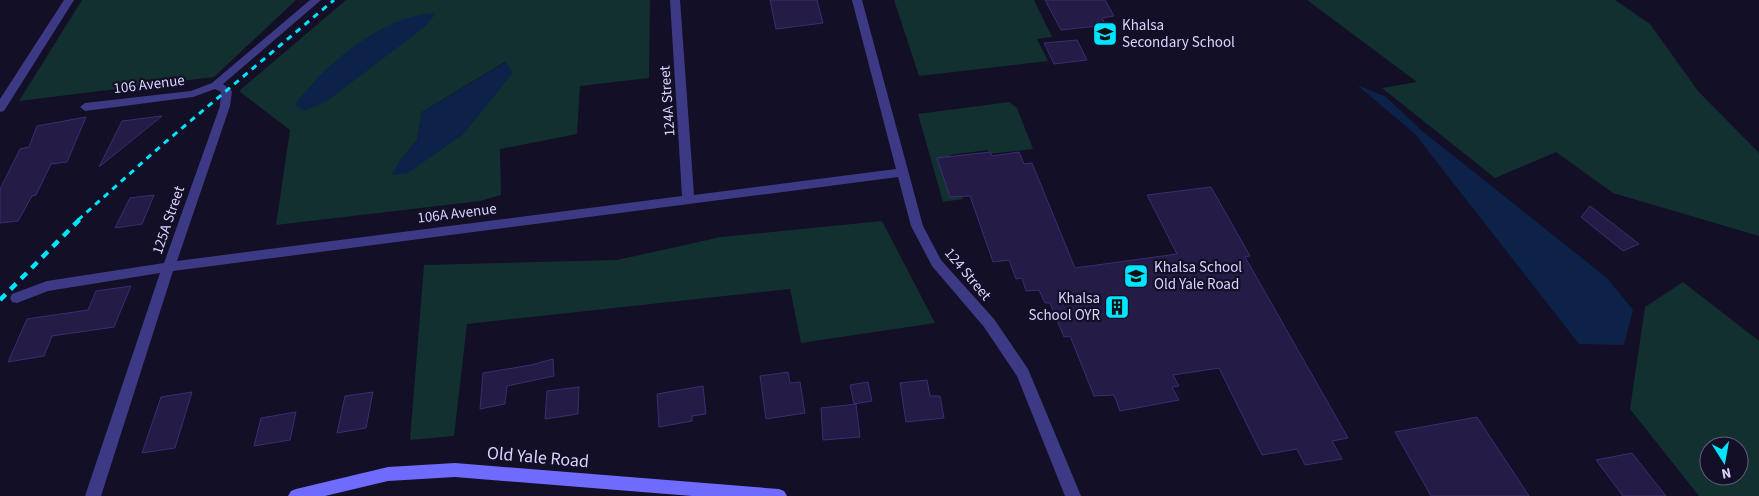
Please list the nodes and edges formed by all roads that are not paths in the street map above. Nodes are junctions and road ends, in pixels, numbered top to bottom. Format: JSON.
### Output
{"nodes":[{"id":1,"x":69,"y":0,"type":"edge"},
{"id":2,"x":316,"y":0,"type":"edge"},
{"id":3,"x":675,"y":0,"type":"edge"},
{"id":4,"x":857,"y":0,"type":"edge"},
{"id":5,"x":216,"y":85,"type":"junction"},
{"id":6,"x":85,"y":107,"type":"dead end"},
{"id":7,"x":0,"y":108,"type":"edge"},
{"id":8,"x":902,"y":172,"type":"junction"},
{"id":9,"x":688,"y":200,"type":"junction"},
{"id":10,"x":169,"y":267,"type":"junction"},
{"id":11,"x":17,"y":298,"type":"dead end"},
{"id":12,"x":93,"y":496,"type":"edge"},
{"id":13,"x":296,"y":496,"type":"edge"},
{"id":14,"x":779,"y":496,"type":"edge"},
{"id":15,"x":1073,"y":496,"type":"edge"}],
"edges":[{"from":1,"to":7,"type":"street"},
{"from":2,"to":5,"type":"street"},
{"from":3,"to":9,"type":"street","name":"124A Street"},
{"from":4,"to":8,"type":"street","name":"124 Street"},
{"from":5,"to":6,"type":"street","name":"106 Avenue"},
{"from":5,"to":10,"type":"street","name":"125A Street"},
{"from":8,"to":9,"type":"street","name":"106A Avenue"},
{"from":8,"to":15,"type":"street","name":"124 Street"},
{"from":9,"to":10,"type":"street","name":"106A Avenue"},
{"from":10,"to":11,"type":"street","name":"106A Avenue"},
{"from":10,"to":12,"type":"street","name":"125A Street"},
{"from":13,"to":14,"type":"main road","name":"Old Yale Road"}]}
